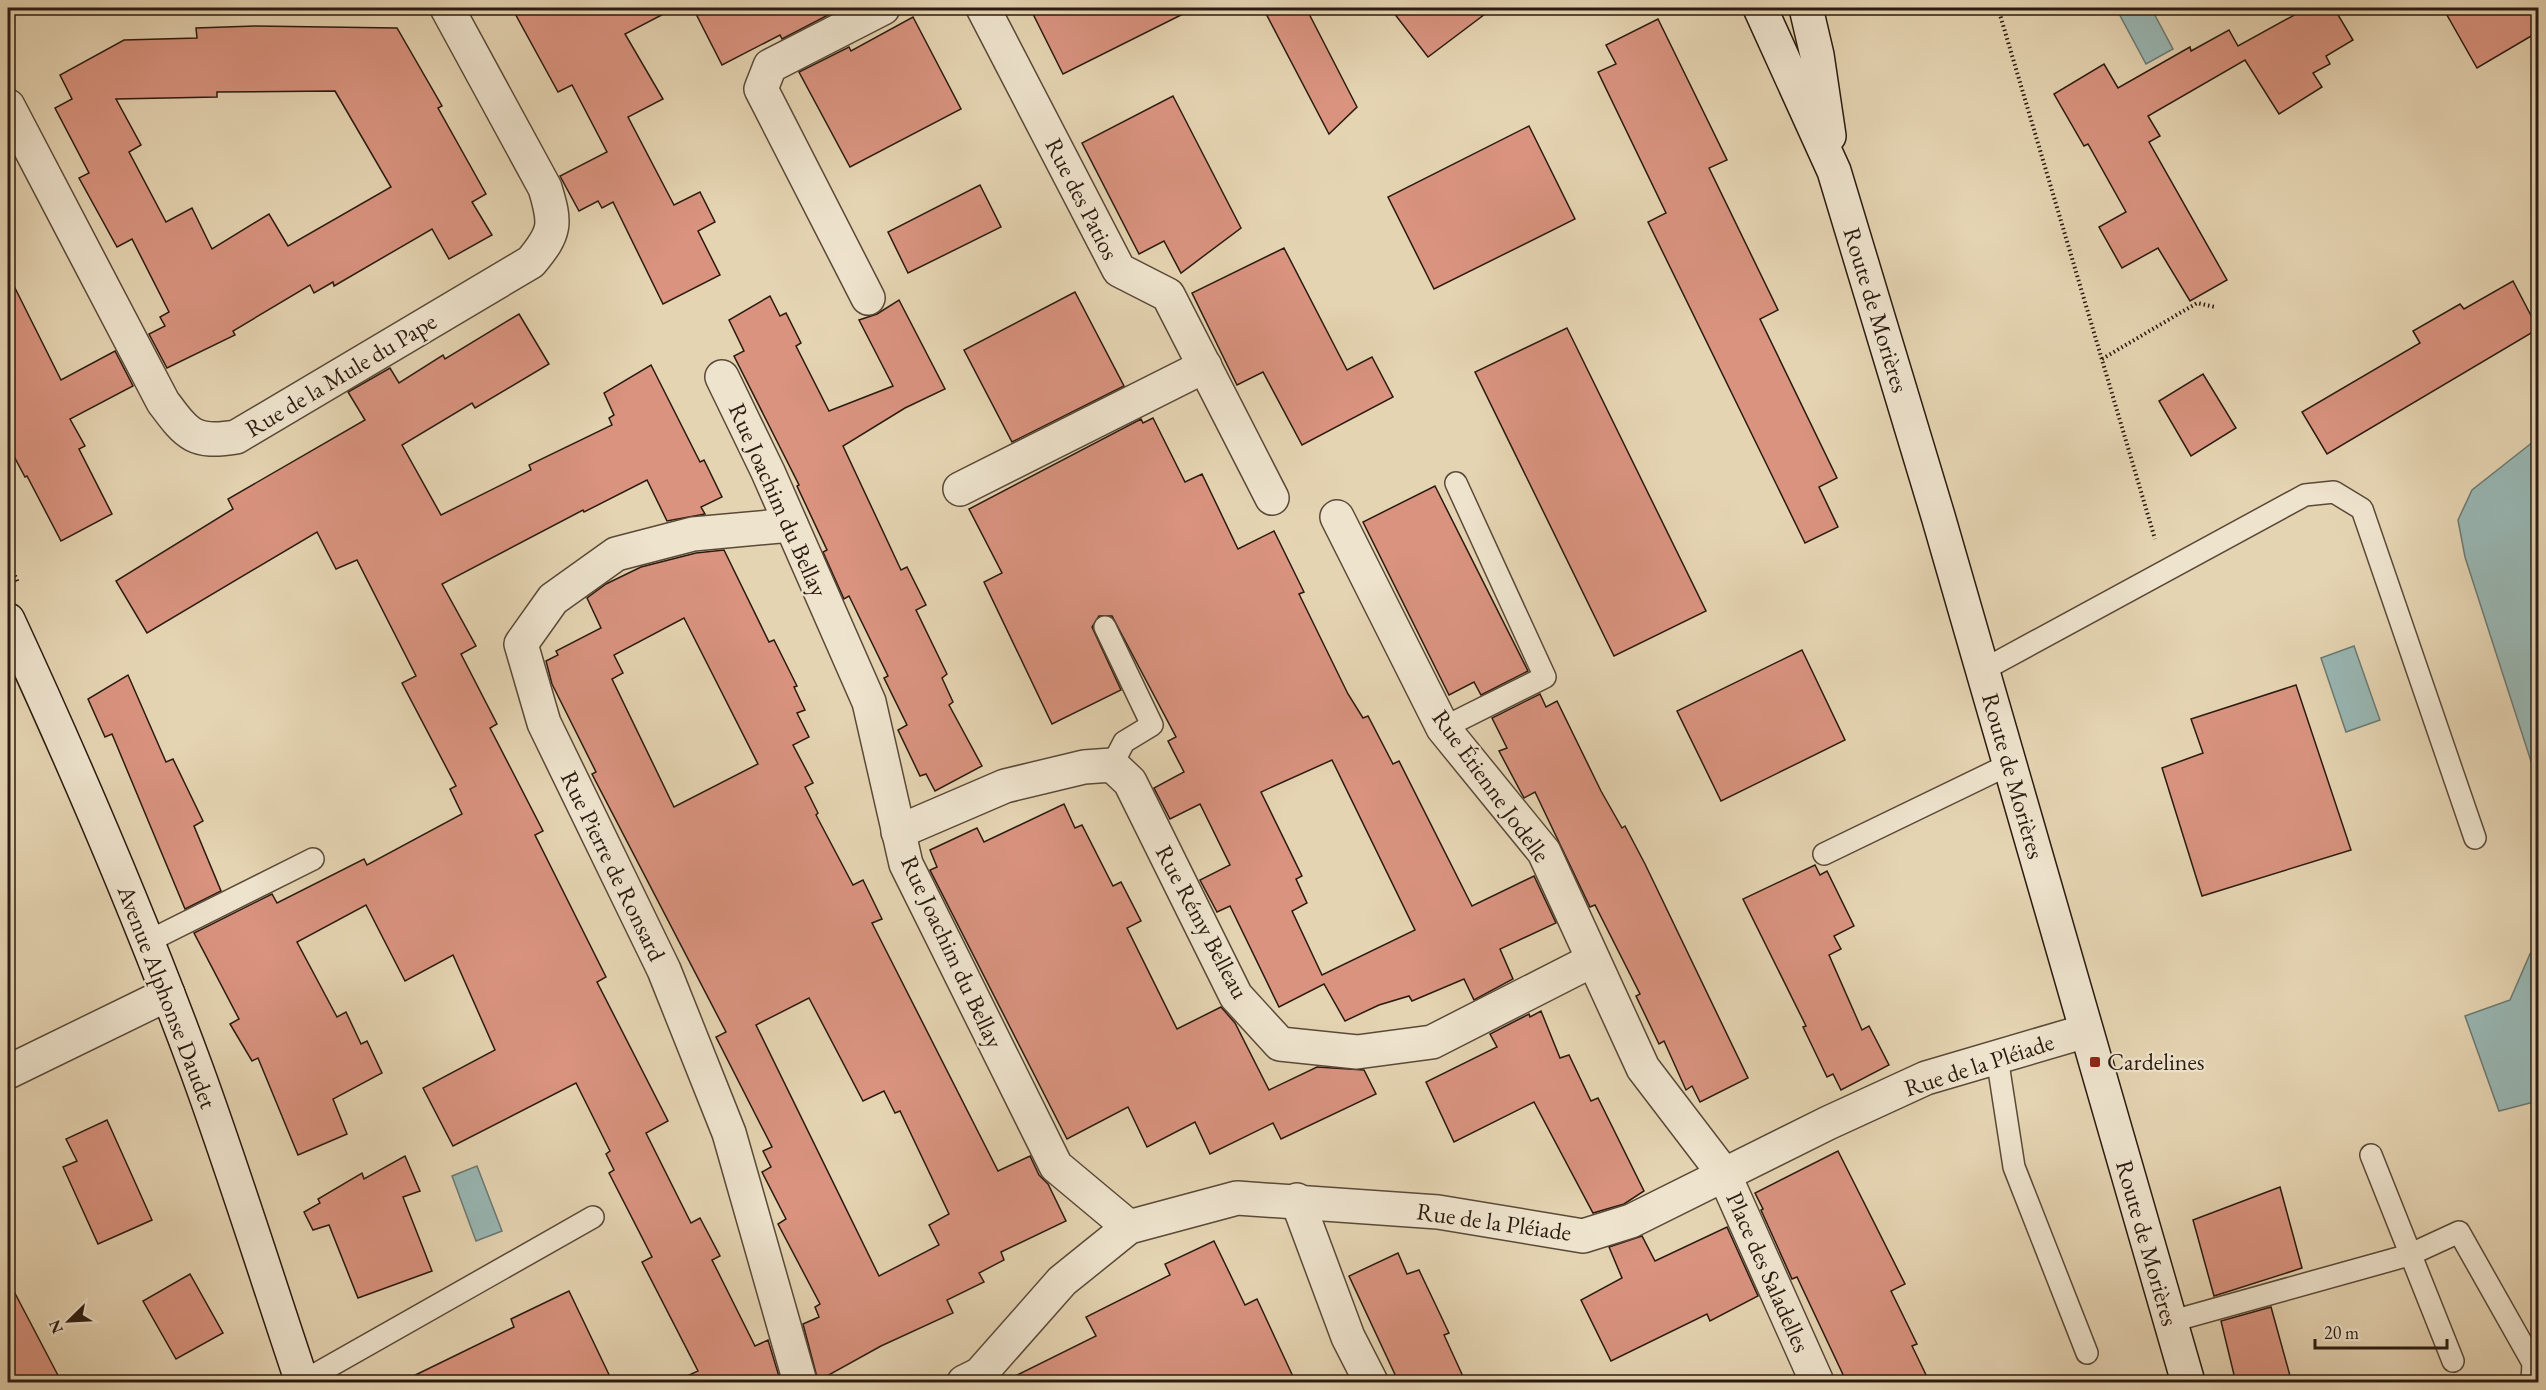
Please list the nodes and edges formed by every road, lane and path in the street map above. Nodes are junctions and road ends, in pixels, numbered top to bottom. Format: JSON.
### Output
{"nodes":[{"id":1,"x":447,"y":8,"type":"edge"},
{"id":2,"x":883,"y":8,"type":"edge"},
{"id":3,"x":983,"y":8,"type":"edge"},
{"id":4,"x":1760,"y":8,"type":"edge"},
{"id":5,"x":1806,"y":8,"type":"edge"},
{"id":6,"x":1998,"y":8,"type":"edge"},
{"id":7,"x":8,"y":106,"type":"edge"},
{"id":8,"x":1834,"y":171,"type":"junction"},
{"id":9,"x":868,"y":298,"type":"dead end"},
{"id":10,"x":2215,"y":307,"type":"dead end"},
{"id":11,"x":2102,"y":359,"type":"junction"},
{"id":12,"x":1205,"y":366,"type":"junction"},
{"id":13,"x":722,"y":377,"type":"dead end"},
{"id":14,"x":1456,"y":483,"type":"dead end"},
{"id":15,"x":960,"y":489,"type":"dead end"},
{"id":16,"x":1272,"y":498,"type":"dead end"},
{"id":17,"x":1337,"y":517,"type":"dead end"},
{"id":18,"x":791,"y":525,"type":"junction"},
{"id":19,"x":2165,"y":573,"type":"junction"},
{"id":20,"x":8,"y":620,"type":"edge"},
{"id":21,"x":1105,"y":627,"type":"dead end"},
{"id":22,"x":1983,"y":670,"type":"junction"},
{"id":23,"x":1443,"y":728,"type":"junction"},
{"id":24,"x":2010,"y":764,"type":"junction"},
{"id":25,"x":1112,"y":765,"type":"junction"},
{"id":26,"x":898,"y":832,"type":"junction"},
{"id":27,"x":2475,"y":838,"type":"dead end"},
{"id":28,"x":1824,"y":854,"type":"dead end"},
{"id":29,"x":313,"y":859,"type":"dead end"},
{"id":30,"x":147,"y":942,"type":"junction"},
{"id":31,"x":1593,"y":960,"type":"junction"},
{"id":32,"x":168,"y":994,"type":"junction"},
{"id":33,"x":2086,"y":1031,"type":"junction"},
{"id":34,"x":1997,"y":1057,"type":"junction"},
{"id":35,"x":8,"y":1072,"type":"edge"},
{"id":36,"x":2371,"y":1155,"type":"dead end"},
{"id":37,"x":1724,"y":1174,"type":"junction"},
{"id":38,"x":1297,"y":1200,"type":"junction"},
{"id":39,"x":593,"y":1217,"type":"dead end"},
{"id":40,"x":1129,"y":1227,"type":"junction"},
{"id":41,"x":2409,"y":1255,"type":"junction"},
{"id":42,"x":2169,"y":1322,"type":"junction"},
{"id":43,"x":2087,"y":1353,"type":"dead end"},
{"id":44,"x":2453,"y":1361,"type":"dead end"},
{"id":45,"x":1805,"y":1378,"type":"edge"},
{"id":46,"x":302,"y":1382,"type":"edge"},
{"id":47,"x":800,"y":1383,"type":"edge"},
{"id":48,"x":964,"y":1383,"type":"edge"},
{"id":49,"x":1371,"y":1383,"type":"edge"},
{"id":50,"x":2188,"y":1383,"type":"edge"},
{"id":51,"x":2532,"y":1383,"type":"edge"}],
"edges":[{"from":1,"to":7,"type":"street","name":"Rue de la Mule du Pape"},
{"from":2,"to":9,"type":"street"},
{"from":3,"to":12,"type":"street","name":"Rue des Patios"},
{"from":4,"to":8,"type":"street","name":"Route de Morières"},
{"from":5,"to":8,"type":"street","name":"Route de Morières"},
{"from":6,"to":11,"type":"path"},
{"from":8,"to":22,"type":"street","name":"Route de Morières"},
{"from":10,"to":11,"type":"path"},
{"from":11,"to":19,"type":"path"},
{"from":12,"to":15,"type":"street"},
{"from":12,"to":16,"type":"street","name":"Rue des Patios"},
{"from":13,"to":18,"type":"street","name":"Rue Joachim du Bellay"},
{"from":14,"to":23,"type":"lane"},
{"from":17,"to":23,"type":"street","name":"Rue Étienne Jodelle"},
{"from":18,"to":26,"type":"street","name":"Rue Joachim du Bellay"},
{"from":18,"to":47,"type":"street","name":"Rue Pierre de Ronsard"},
{"from":19,"to":22,"type":"lane"},
{"from":19,"to":27,"type":"lane"},
{"from":20,"to":30,"type":"street","name":"Avenue Alphonse Daudet"},
{"from":21,"to":25,"type":"lane"},
{"from":22,"to":24,"type":"street","name":"Route de Morières"},
{"from":23,"to":31,"type":"street","name":"Rue Étienne Jodelle"},
{"from":24,"to":28,"type":"lane"},
{"from":24,"to":33,"type":"street","name":"Route de Morières"},
{"from":25,"to":26,"type":"street"},
{"from":25,"to":31,"type":"street","name":"Rue Rémy Belleau"},
{"from":26,"to":40,"type":"street","name":"Rue Joachim du Bellay"},
{"from":29,"to":30,"type":"lane"},
{"from":30,"to":32,"type":"street","name":"Avenue Alphonse Daudet"},
{"from":31,"to":37,"type":"street","name":"Rue Étienne Jodelle"},
{"from":32,"to":35,"type":"street"},
{"from":32,"to":46,"type":"street","name":"Avenue Alphonse Daudet"},
{"from":33,"to":34,"type":"street","name":"Rue de la Pléiade"},
{"from":33,"to":42,"type":"street","name":"Route de Morières"},
{"from":34,"to":37,"type":"street","name":"Rue de la Pléiade"},
{"from":34,"to":43,"type":"lane"},
{"from":36,"to":41,"type":"lane"},
{"from":37,"to":38,"type":"street","name":"Rue de la Pléiade"},
{"from":37,"to":45,"type":"street","name":"Place des Saladelles"},
{"from":38,"to":40,"type":"street","name":"Rue de la Pléiade"},
{"from":38,"to":49,"type":"street"},
{"from":39,"to":46,"type":"lane"},
{"from":40,"to":48,"type":"street","name":"Rue de la Pléiade"},
{"from":41,"to":42,"type":"lane"},
{"from":41,"to":44,"type":"lane"},
{"from":41,"to":51,"type":"lane"},
{"from":42,"to":50,"type":"street","name":"Route de Morières"}]}
